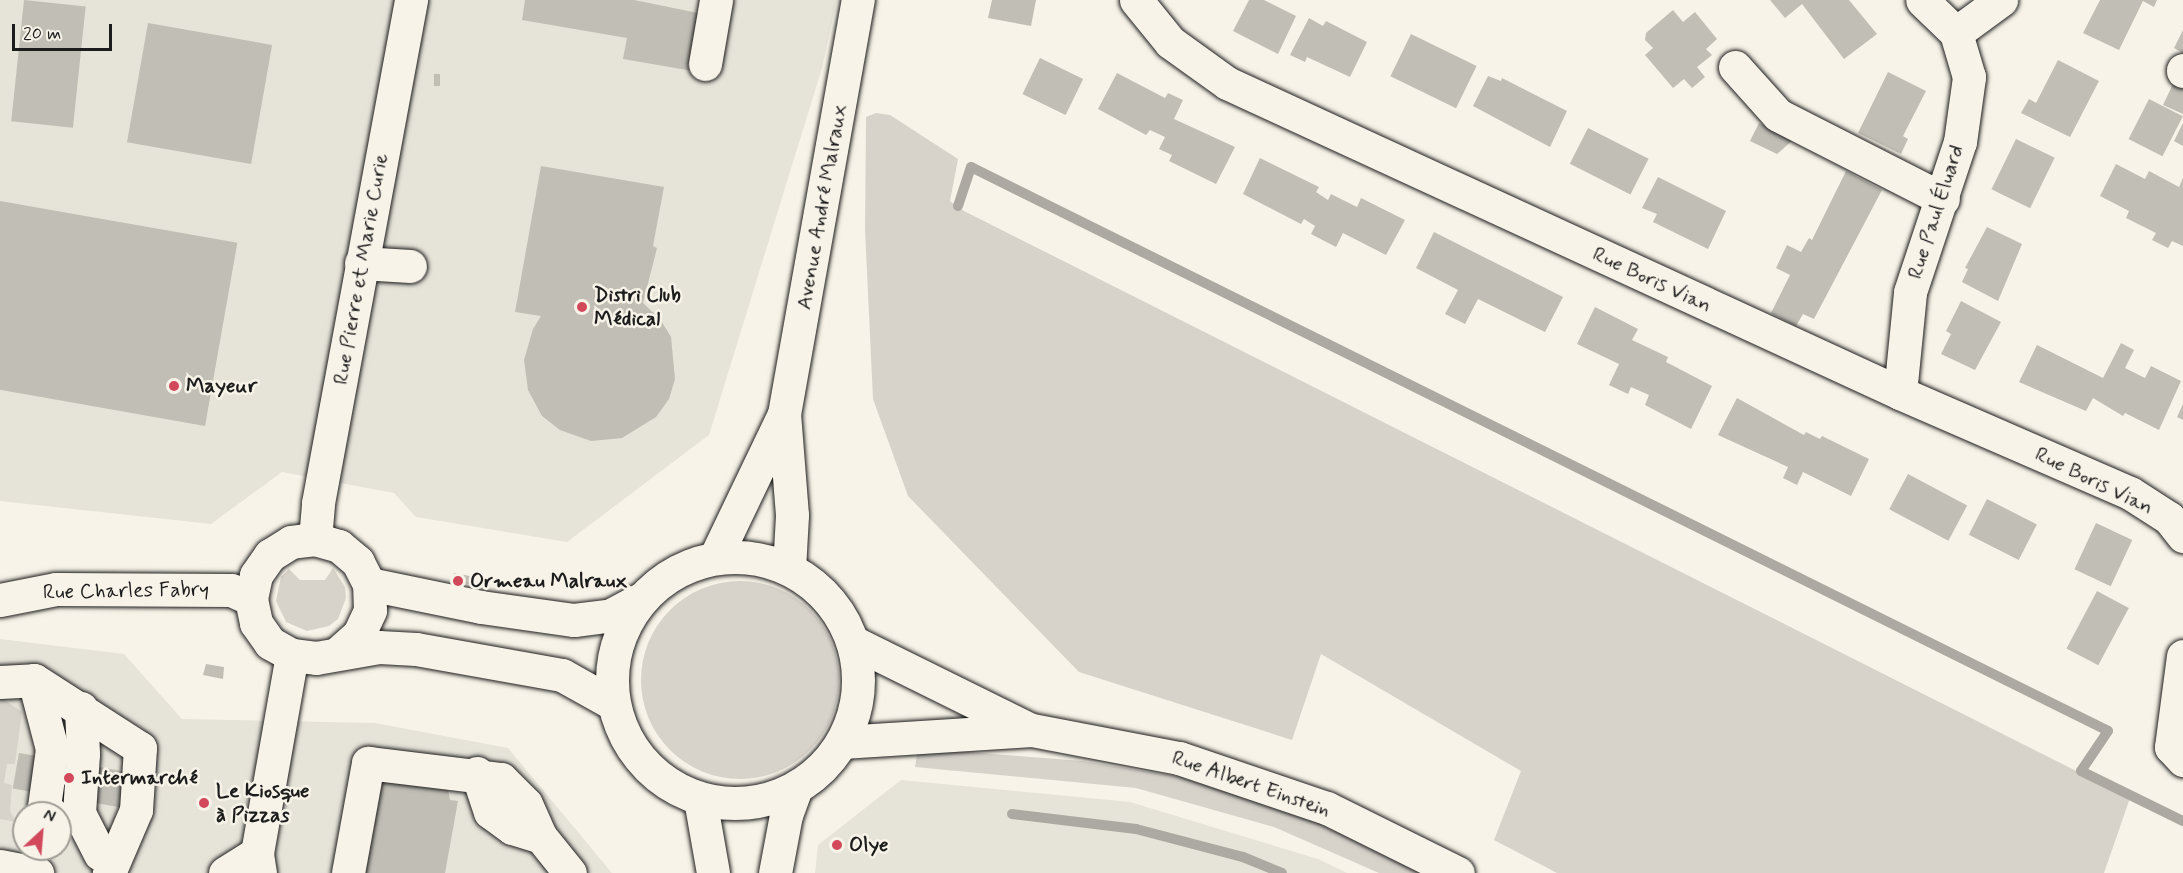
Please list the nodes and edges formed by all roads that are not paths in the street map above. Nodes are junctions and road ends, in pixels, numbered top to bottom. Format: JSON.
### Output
{"nodes":[{"id":1,"x":411,"y":0,"type":"edge"},
{"id":2,"x":716,"y":0,"type":"edge"},
{"id":3,"x":858,"y":0,"type":"edge"},
{"id":4,"x":1136,"y":0,"type":"edge"},
{"id":5,"x":1922,"y":0,"type":"edge"},
{"id":6,"x":2001,"y":0,"type":"edge"},
{"id":7,"x":1956,"y":33,"type":"junction"},
{"id":8,"x":705,"y":64,"type":"dead end"},
{"id":9,"x":1735,"y":67,"type":"dead end"},
{"id":10,"x":1943,"y":199,"type":"junction"},
{"id":11,"x":361,"y":263,"type":"junction"},
{"id":12,"x":410,"y":266,"type":"dead end"},
{"id":13,"x":1900,"y":393,"type":"junction"},
{"id":14,"x":784,"y":414,"type":"junction"},
{"id":15,"x":2183,"y":536,"type":"edge"},
{"id":16,"x":315,"y":539,"type":"junction"},
{"id":17,"x":715,"y":558,"type":"junction"},
{"id":18,"x":789,"y":569,"type":"junction"},
{"id":19,"x":369,"y":584,"type":"junction"},
{"id":20,"x":641,"y":598,"type":"junction"},
{"id":21,"x":251,"y":599,"type":"junction"},
{"id":22,"x":1,"y":602,"type":"edge"},
{"id":23,"x":853,"y":642,"type":"junction"},
{"id":24,"x":339,"y":652,"type":"junction"},
{"id":25,"x":292,"y":656,"type":"junction"},
{"id":26,"x":2183,"y":656,"type":"edge"},
{"id":27,"x":34,"y":680,"type":"junction"},
{"id":28,"x":0,"y":682,"type":"edge"},
{"id":29,"x":612,"y":703,"type":"junction"},
{"id":30,"x":81,"y":708,"type":"junction"},
{"id":31,"x":1032,"y":730,"type":"junction"},
{"id":32,"x":842,"y":742,"type":"junction"},
{"id":33,"x":2183,"y":760,"type":"edge"},
{"id":34,"x":796,"y":788,"type":"junction"},
{"id":35,"x":700,"y":799,"type":"junction"},
{"id":36,"x":45,"y":801,"type":"edge"},
{"id":37,"x":72,"y":833,"type":"edge"},
{"id":38,"x":259,"y":863,"type":"edge"},
{"id":39,"x":0,"y":866,"type":"edge"},
{"id":40,"x":104,"y":867,"type":"edge"},
{"id":41,"x":37,"y":873,"type":"edge"},
{"id":42,"x":225,"y":873,"type":"edge"},
{"id":43,"x":348,"y":873,"type":"edge"},
{"id":44,"x":570,"y":873,"type":"edge"},
{"id":45,"x":713,"y":873,"type":"edge"},
{"id":46,"x":775,"y":873,"type":"edge"},
{"id":47,"x":1458,"y":873,"type":"edge"}],
"edges":[{"from":1,"to":11,"type":"street","name":"Rue Pierre et Marie Curie"},
{"from":2,"to":8,"type":"street"},
{"from":3,"to":14,"type":"street","name":"Avenue André Malraux"},
{"from":4,"to":13,"type":"street","name":"Rue Boris Vian"},
{"from":5,"to":7,"type":"street","name":"Rue Paul Éluard"},
{"from":6,"to":7,"type":"street"},
{"from":7,"to":10,"type":"street","name":"Rue Paul Éluard"},
{"from":9,"to":10,"type":"street"},
{"from":10,"to":13,"type":"street","name":"Rue Paul Éluard"},
{"from":11,"to":12,"type":"street"},
{"from":11,"to":16,"type":"street","name":"Rue Pierre et Marie Curie"},
{"from":13,"to":15,"type":"street","name":"Rue Boris Vian"},
{"from":14,"to":17,"type":"street","name":"Avenue André Malraux"},
{"from":14,"to":18,"type":"street","name":"Avenue André Malraux"},
{"from":16,"to":19,"type":"street"},
{"from":16,"to":21,"type":"street"},
{"from":17,"to":18,"type":"street"},
{"from":17,"to":20,"type":"street"},
{"from":18,"to":23,"type":"street"},
{"from":19,"to":20,"type":"street"},
{"from":19,"to":24,"type":"street"},
{"from":20,"to":29,"type":"street"},
{"from":21,"to":22,"type":"street","name":"Rue Charles Fabry"},
{"from":21,"to":25,"type":"street"},
{"from":23,"to":31,"type":"street","name":"Rue Albert Einstein"},
{"from":23,"to":32,"type":"street"},
{"from":24,"to":25,"type":"street"},
{"from":24,"to":29,"type":"street"},
{"from":25,"to":38,"type":"street"},
{"from":26,"to":33,"type":"street"},
{"from":27,"to":28,"type":"street"},
{"from":27,"to":30,"type":"street"},
{"from":27,"to":36,"type":"street"},
{"from":29,"to":35,"type":"street"},
{"from":30,"to":40,"type":"street"},
{"from":30,"to":40,"type":"street"},
{"from":31,"to":32,"type":"street","name":"Rue Albert Einstein"},
{"from":31,"to":47,"type":"street","name":"Rue Albert Einstein"},
{"from":32,"to":34,"type":"street"},
{"from":34,"to":35,"type":"street"},
{"from":34,"to":46,"type":"street"},
{"from":35,"to":45,"type":"street"},
{"from":37,"to":40,"type":"street"},
{"from":38,"to":42,"type":"street"},
{"from":39,"to":41,"type":"street"},
{"from":43,"to":44,"type":"street"}]}
